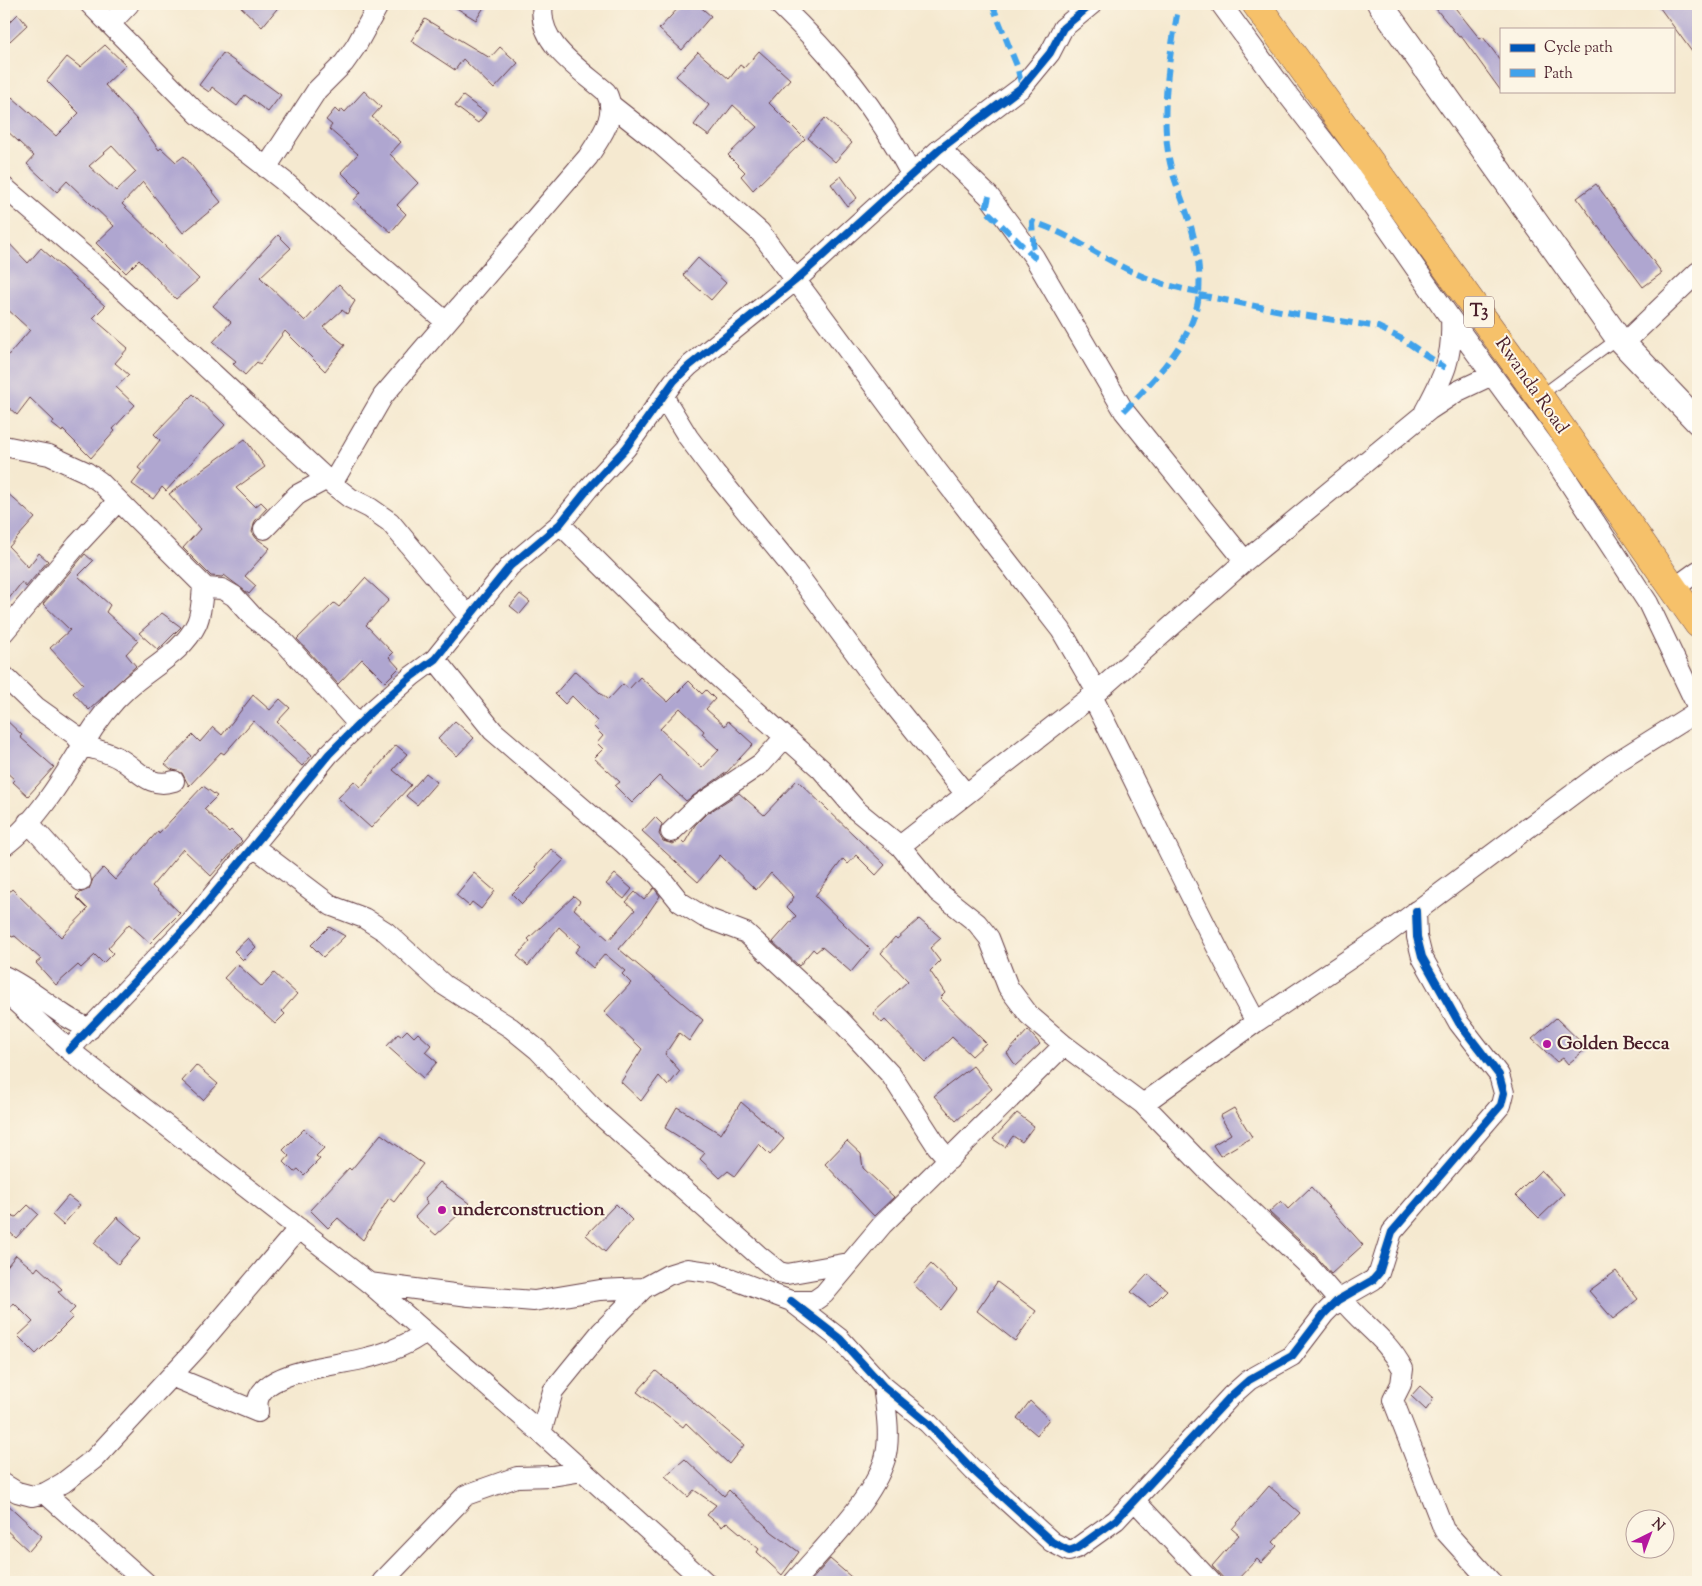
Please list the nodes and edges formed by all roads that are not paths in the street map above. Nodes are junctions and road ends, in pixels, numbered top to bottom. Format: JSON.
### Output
{"nodes":[{"id":1,"x":90,"y":4,"type":"edge"},
{"id":2,"x":129,"y":4,"type":"edge"},
{"id":3,"x":379,"y":4,"type":"edge"},
{"id":4,"x":543,"y":4,"type":"edge"},
{"id":5,"x":779,"y":4,"type":"edge"},
{"id":6,"x":1092,"y":4,"type":"edge"},
{"id":7,"x":1221,"y":4,"type":"edge"},
{"id":8,"x":1256,"y":4,"type":"edge"},
{"id":9,"x":1380,"y":4,"type":"edge"},
{"id":10,"x":110,"y":24,"type":"junction"},
{"id":11,"x":611,"y":105,"type":"junction"},
{"id":12,"x":940,"y":149,"type":"junction"},
{"id":13,"x":266,"y":168,"type":"junction"},
{"id":14,"x":911,"y":174,"type":"junction"},
{"id":15,"x":4,"y":187,"type":"edge"},
{"id":16,"x":1698,"y":272,"type":"edge"},
{"id":17,"x":797,"y":279,"type":"junction"},
{"id":18,"x":1450,"y":319,"type":"junction"},
{"id":19,"x":446,"y":322,"type":"junction"},
{"id":20,"x":1620,"y":341,"type":"junction"},
{"id":21,"x":1492,"y":375,"type":"junction"},
{"id":22,"x":663,"y":396,"type":"junction"},
{"id":23,"x":1539,"y":396,"type":"junction"},
{"id":24,"x":1422,"y":416,"type":"junction"},
{"id":25,"x":1698,"y":422,"type":"edge"},
{"id":26,"x":4,"y":446,"type":"edge"},
{"id":27,"x":330,"y":482,"type":"junction"},
{"id":28,"x":118,"y":501,"type":"junction"},
{"id":29,"x":560,"y":524,"type":"junction"},
{"id":30,"x":264,"y":529,"type":"dead end"},
{"id":31,"x":1245,"y":561,"type":"junction"},
{"id":32,"x":1698,"y":571,"type":"edge"},
{"id":33,"x":203,"y":585,"type":"junction"},
{"id":34,"x":1673,"y":590,"type":"junction"},
{"id":35,"x":468,"y":616,"type":"junction"},
{"id":36,"x":1698,"y":624,"type":"edge"},
{"id":37,"x":4,"y":632,"type":"edge"},
{"id":38,"x":435,"y":659,"type":"junction"},
{"id":39,"x":4,"y":676,"type":"edge"},
{"id":40,"x":1095,"y":694,"type":"junction"},
{"id":41,"x":1698,"y":710,"type":"edge"},
{"id":42,"x":359,"y":725,"type":"junction"},
{"id":43,"x":785,"y":737,"type":"junction"},
{"id":44,"x":83,"y":745,"type":"junction"},
{"id":45,"x":174,"y":781,"type":"dead end"},
{"id":46,"x":965,"y":794,"type":"junction"},
{"id":47,"x":28,"y":822,"type":"junction"},
{"id":48,"x":671,"y":832,"type":"dead end"},
{"id":49,"x":900,"y":846,"type":"junction"},
{"id":50,"x":254,"y":847,"type":"junction"},
{"id":51,"x":6,"y":848,"type":"edge"},
{"id":52,"x":82,"y":881,"type":"dead end"},
{"id":53,"x":1416,"y":911,"type":"junction"},
{"id":54,"x":4,"y":976,"type":"edge"},
{"id":55,"x":7,"y":994,"type":"edge"},
{"id":56,"x":1256,"y":1022,"type":"junction"},
{"id":57,"x":90,"y":1030,"type":"junction"},
{"id":58,"x":1064,"y":1045,"type":"junction"},
{"id":59,"x":70,"y":1050,"type":"junction"},
{"id":60,"x":1143,"y":1104,"type":"junction"},
{"id":61,"x":949,"y":1160,"type":"junction"},
{"id":62,"x":298,"y":1228,"type":"junction"},
{"id":63,"x":849,"y":1263,"type":"junction"},
{"id":64,"x":369,"y":1283,"type":"junction"},
{"id":65,"x":644,"y":1288,"type":"junction"},
{"id":66,"x":1340,"y":1299,"type":"junction"},
{"id":67,"x":791,"y":1300,"type":"junction"},
{"id":68,"x":425,"y":1332,"type":"junction"},
{"id":69,"x":171,"y":1376,"type":"junction"},
{"id":70,"x":883,"y":1386,"type":"junction"},
{"id":71,"x":542,"y":1433,"type":"junction"},
{"id":72,"x":582,"y":1471,"type":"junction"},
{"id":73,"x":4,"y":1484,"type":"edge"},
{"id":74,"x":45,"y":1493,"type":"junction"},
{"id":75,"x":1135,"y":1501,"type":"junction"},
{"id":76,"x":145,"y":1582,"type":"edge"},
{"id":77,"x":382,"y":1582,"type":"edge"},
{"id":78,"x":705,"y":1582,"type":"edge"},
{"id":79,"x":794,"y":1582,"type":"edge"},
{"id":80,"x":1211,"y":1582,"type":"edge"},
{"id":81,"x":1491,"y":1582,"type":"edge"}],
"edges":[{"from":1,"to":10,"type":"street"},
{"from":2,"to":10,"type":"street"},
{"from":3,"to":13,"type":"street"},
{"from":4,"to":11,"type":"street"},
{"from":5,"to":14,"type":"street"},
{"from":6,"to":12,"type":"street"},
{"from":7,"to":18,"type":"street"},
{"from":8,"to":23,"type":"highway","name":"Rwanda Road","number":"T3"},
{"from":9,"to":20,"type":"street"},
{"from":10,"to":13,"type":"street"},
{"from":11,"to":17,"type":"street"},
{"from":11,"to":19,"type":"street"},
{"from":12,"to":14,"type":"street"},
{"from":12,"to":31,"type":"street"},
{"from":13,"to":19,"type":"street"},
{"from":14,"to":17,"type":"street"},
{"from":15,"to":27,"type":"street"},
{"from":16,"to":20,"type":"street"},
{"from":17,"to":22,"type":"street"},
{"from":17,"to":40,"type":"street"},
{"from":18,"to":21,"type":"street"},
{"from":18,"to":24,"type":"street"},
{"from":19,"to":27,"type":"street"},
{"from":20,"to":23,"type":"lane"},
{"from":20,"to":25,"type":"street"},
{"from":21,"to":24,"type":"street"},
{"from":21,"to":41,"type":"street"},
{"from":22,"to":29,"type":"street"},
{"from":22,"to":46,"type":"street"},
{"from":23,"to":34,"type":"highway","name":"Rwanda Road","number":"T3"},
{"from":24,"to":31,"type":"street"},
{"from":26,"to":28,"type":"street"},
{"from":27,"to":30,"type":"street"},
{"from":27,"to":35,"type":"street"},
{"from":28,"to":33,"type":"street"},
{"from":28,"to":37,"type":"street"},
{"from":29,"to":35,"type":"street"},
{"from":29,"to":43,"type":"street"},
{"from":31,"to":40,"type":"street"},
{"from":32,"to":34,"type":"street"},
{"from":33,"to":42,"type":"street"},
{"from":33,"to":44,"type":"street"},
{"from":34,"to":36,"type":"highway","name":"Rwanda Road","number":"T3"},
{"from":35,"to":38,"type":"street"},
{"from":38,"to":42,"type":"street"},
{"from":38,"to":61,"type":"street"},
{"from":39,"to":44,"type":"street"},
{"from":40,"to":46,"type":"street"},
{"from":40,"to":56,"type":"street"},
{"from":41,"to":53,"type":"street"},
{"from":42,"to":50,"type":"street"},
{"from":43,"to":48,"type":"street"},
{"from":43,"to":49,"type":"street"},
{"from":44,"to":45,"type":"street"},
{"from":44,"to":47,"type":"street"},
{"from":46,"to":49,"type":"street"},
{"from":47,"to":51,"type":"street"},
{"from":47,"to":52,"type":"street"},
{"from":49,"to":58,"type":"street"},
{"from":50,"to":57,"type":"street"},
{"from":50,"to":63,"type":"street"},
{"from":53,"to":56,"type":"street"},
{"from":53,"to":66,"type":"street"},
{"from":54,"to":55,"type":"street"},
{"from":54,"to":57,"type":"street"},
{"from":55,"to":59,"type":"street"},
{"from":56,"to":60,"type":"street"},
{"from":57,"to":59,"type":"street"},
{"from":58,"to":60,"type":"street"},
{"from":58,"to":61,"type":"street"},
{"from":59,"to":62,"type":"street"},
{"from":60,"to":66,"type":"street"},
{"from":61,"to":63,"type":"street"},
{"from":62,"to":64,"type":"street"},
{"from":62,"to":69,"type":"street"},
{"from":63,"to":67,"type":"street"},
{"from":64,"to":65,"type":"street"},
{"from":64,"to":68,"type":"street"},
{"from":65,"to":67,"type":"street"},
{"from":65,"to":71,"type":"street"},
{"from":66,"to":75,"type":"street"},
{"from":66,"to":81,"type":"street"},
{"from":67,"to":70,"type":"street"},
{"from":68,"to":69,"type":"street"},
{"from":68,"to":71,"type":"street"},
{"from":69,"to":74,"type":"street"},
{"from":70,"to":75,"type":"street"},
{"from":70,"to":79,"type":"street"},
{"from":71,"to":72,"type":"street"},
{"from":72,"to":77,"type":"street"},
{"from":72,"to":78,"type":"street"},
{"from":73,"to":74,"type":"street"},
{"from":74,"to":76,"type":"street"},
{"from":75,"to":80,"type":"street"}]}
